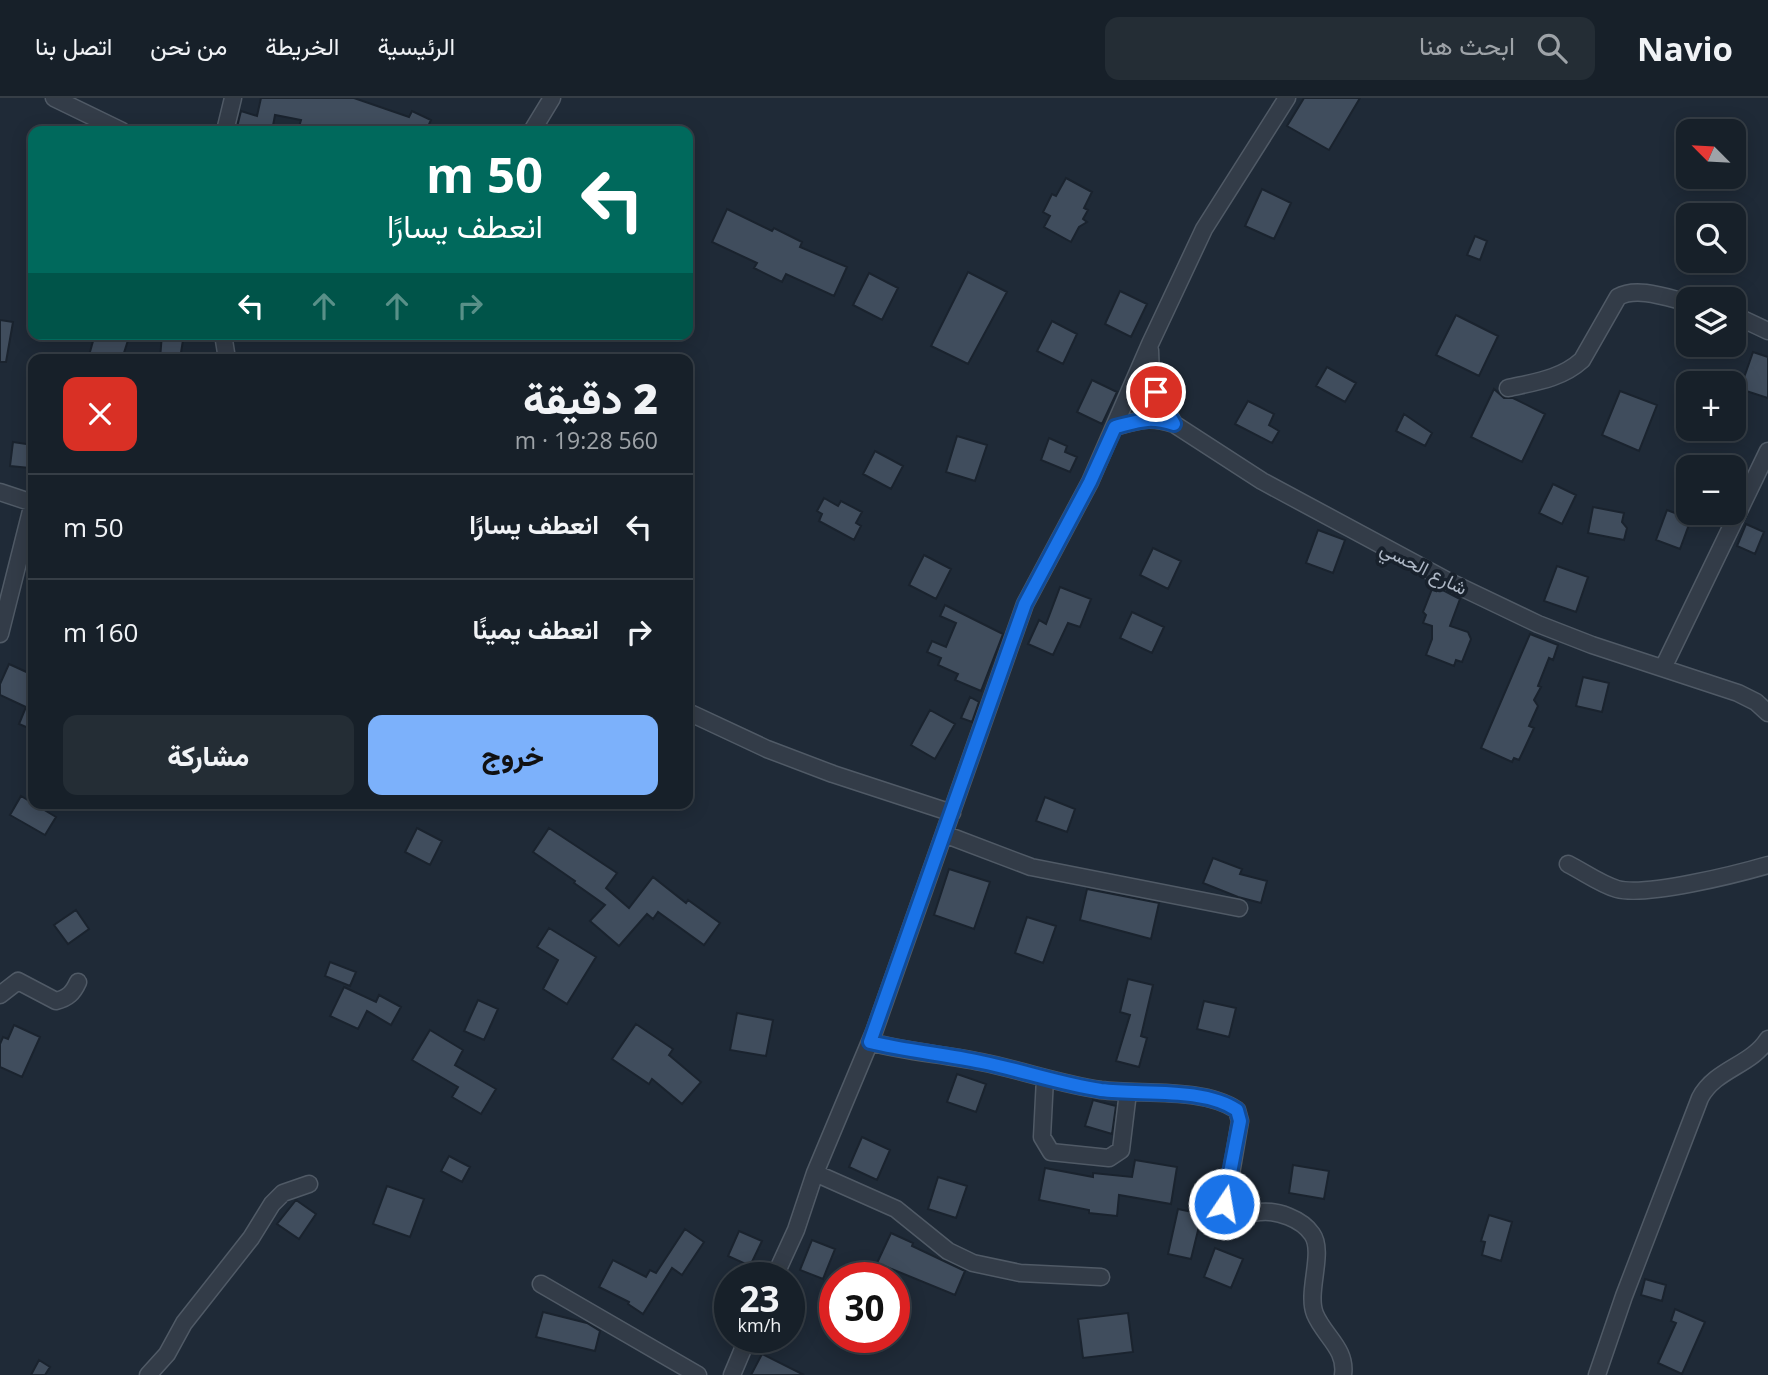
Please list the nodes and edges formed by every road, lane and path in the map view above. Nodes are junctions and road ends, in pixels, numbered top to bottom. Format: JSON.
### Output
{"nodes":[{"id":1,"x":54,"y":98,"type":"edge"},
{"id":2,"x":233,"y":98,"type":"edge"},
{"id":3,"x":552,"y":98,"type":"edge"},
{"id":4,"x":1287,"y":98,"type":"edge"},
{"id":5,"x":1275,"y":105,"type":"edge"},
{"id":6,"x":112,"y":126,"type":"edge"},
{"id":7,"x":226,"y":126,"type":"edge"},
{"id":8,"x":535,"y":126,"type":"edge"},
{"id":9,"x":1676,"y":300,"type":"edge"},
{"id":10,"x":1746,"y":321,"type":"edge"},
{"id":11,"x":1768,"y":331,"type":"edge"},
{"id":12,"x":1150,"y":344,"type":"junction"},
{"id":13,"x":1508,"y":388,"type":"dead end"},
{"id":14,"x":1174,"y":424,"type":"junction"},
{"id":15,"x":1115,"y":427,"type":"junction"},
{"id":16,"x":1768,"y":451,"type":"edge"},
{"id":17,"x":0,"y":492,"type":"edge"},
{"id":18,"x":28,"y":501,"type":"edge"},
{"id":19,"x":28,"y":523,"type":"edge"},
{"id":20,"x":0,"y":634,"type":"edge"},
{"id":21,"x":1663,"y":668,"type":"junction"},
{"id":22,"x":1768,"y":713,"type":"edge"},
{"id":23,"x":693,"y":714,"type":"edge"},
{"id":24,"x":952,"y":813,"type":"junction"},
{"id":25,"x":944,"y":834,"type":"junction"},
{"id":26,"x":1569,"y":864,"type":"dead end"},
{"id":27,"x":1768,"y":865,"type":"edge"},
{"id":28,"x":1240,"y":908,"type":"dead end"},
{"id":29,"x":78,"y":982,"type":"dead end"},
{"id":30,"x":0,"y":995,"type":"edge"},
{"id":31,"x":1768,"y":1038,"type":"edge"},
{"id":32,"x":870,"y":1042,"type":"junction"},
{"id":33,"x":1045,"y":1078,"type":"junction"},
{"id":34,"x":1128,"y":1092,"type":"junction"},
{"id":35,"x":815,"y":1173,"type":"junction"},
{"id":36,"x":309,"y":1184,"type":"dead end"},
{"id":37,"x":781,"y":1262,"type":"edge"},
{"id":38,"x":1101,"y":1277,"type":"dead end"},
{"id":39,"x":541,"y":1284,"type":"dead end"},
{"id":40,"x":741,"y":1353,"type":"edge"},
{"id":41,"x":148,"y":1375,"type":"edge"},
{"id":42,"x":698,"y":1375,"type":"edge"},
{"id":43,"x":732,"y":1375,"type":"edge"},
{"id":44,"x":1343,"y":1375,"type":"edge"},
{"id":45,"x":1597,"y":1375,"type":"edge"}],
"edges":[{"from":1,"to":6,"type":"street"},
{"from":2,"to":7,"type":"street"},
{"from":3,"to":8,"type":"street"},
{"from":4,"to":5,"type":"street"},
{"from":5,"to":12,"type":"street"},
{"from":9,"to":13,"type":"street"},
{"from":10,"to":11,"type":"street"},
{"from":12,"to":14,"type":"street"},
{"from":12,"to":15,"type":"street"},
{"from":14,"to":15,"type":"street"},
{"from":14,"to":21,"type":"street","name":"شارع الحسي"},
{"from":15,"to":24,"type":"street"},
{"from":16,"to":21,"type":"street"},
{"from":17,"to":18,"type":"street"},
{"from":19,"to":20,"type":"street"},
{"from":21,"to":22,"type":"street","name":"شارع الحسي"},
{"from":23,"to":24,"type":"street"},
{"from":24,"to":25,"type":"street"},
{"from":25,"to":28,"type":"street"},
{"from":25,"to":32,"type":"street"},
{"from":26,"to":27,"type":"street"},
{"from":29,"to":30,"type":"street"},
{"from":31,"to":45,"type":"street"},
{"from":32,"to":33,"type":"street"},
{"from":32,"to":35,"type":"street"},
{"from":33,"to":34,"type":"street"},
{"from":33,"to":34,"type":"street"},
{"from":34,"to":44,"type":"street"},
{"from":35,"to":37,"type":"street"},
{"from":35,"to":38,"type":"street"},
{"from":36,"to":41,"type":"street"},
{"from":39,"to":42,"type":"street"},
{"from":40,"to":43,"type":"street"}]}
